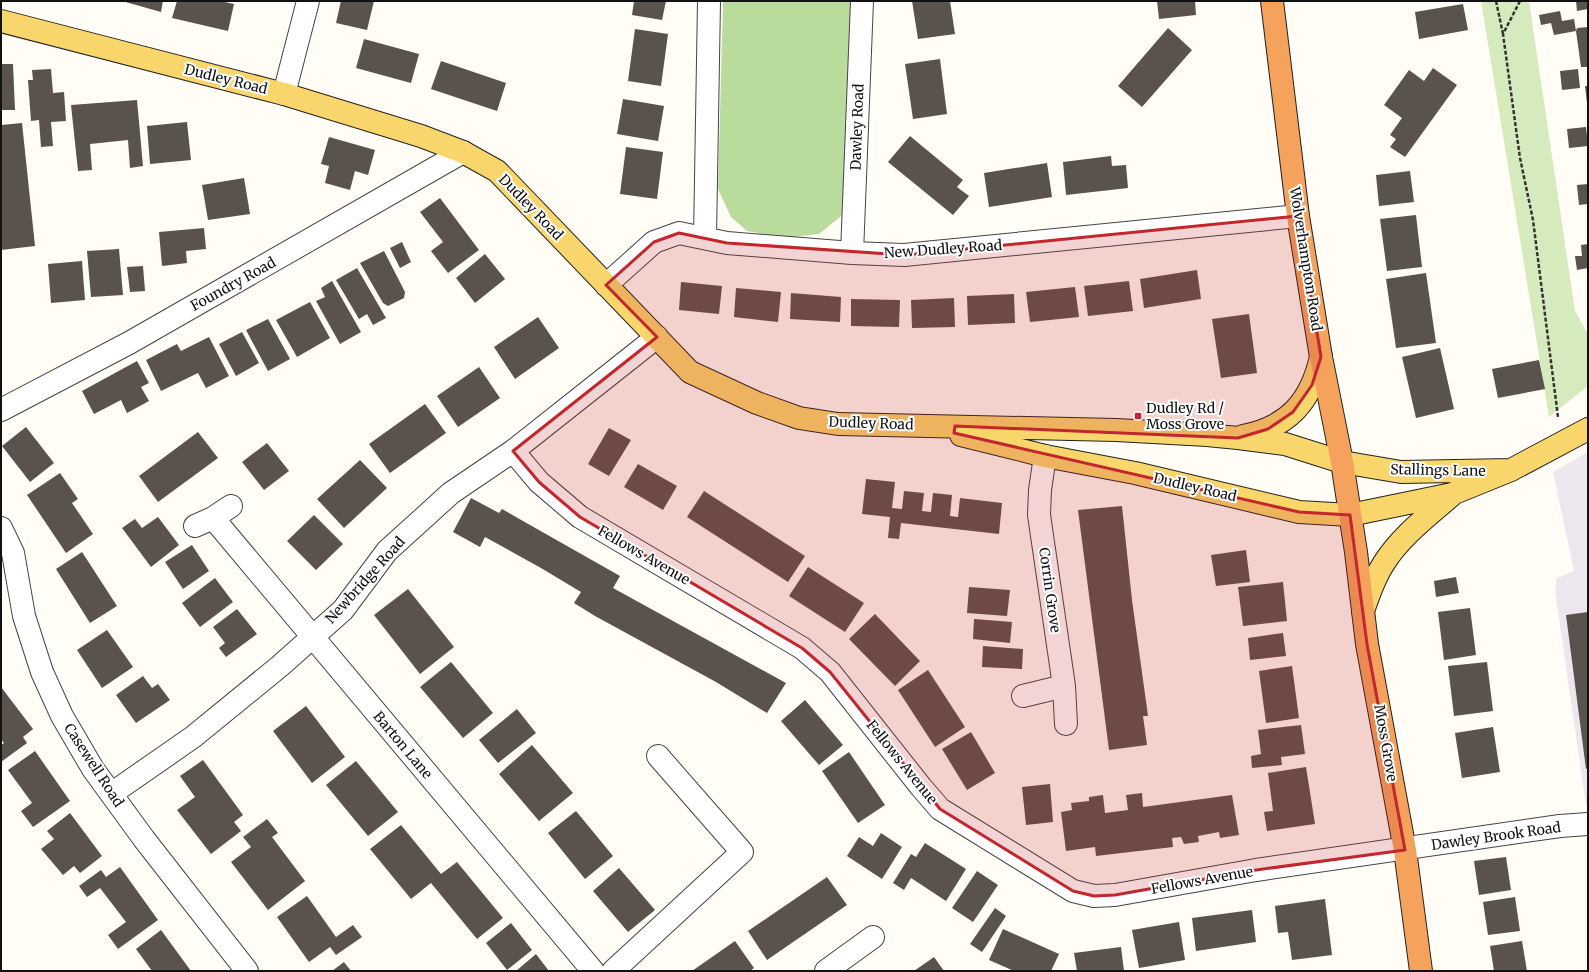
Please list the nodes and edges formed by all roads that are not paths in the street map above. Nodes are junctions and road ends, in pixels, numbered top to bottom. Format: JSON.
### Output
{"nodes":[{"id":1,"x":308,"y":1,"type":"edge"},
{"id":2,"x":709,"y":1,"type":"edge"},
{"id":3,"x":862,"y":1,"type":"edge"},
{"id":4,"x":1272,"y":1,"type":"edge"},
{"id":5,"x":1,"y":21,"type":"edge"},
{"id":6,"x":284,"y":94,"type":"junction"},
{"id":7,"x":463,"y":152,"type":"junction"},
{"id":8,"x":1298,"y":216,"type":"junction"},
{"id":9,"x":705,"y":238,"type":"junction"},
{"id":10,"x":852,"y":253,"type":"junction"},
{"id":11,"x":606,"y":285,"type":"junction"},
{"id":12,"x":657,"y":337,"type":"junction"},
{"id":13,"x":1321,"y":357,"type":"junction"},
{"id":14,"x":1,"y":410,"type":"edge"},
{"id":15,"x":923,"y":425,"type":"junction"},
{"id":16,"x":1588,"y":429,"type":"edge"},
{"id":17,"x":1238,"y":438,"type":"junction"},
{"id":18,"x":513,"y":451,"type":"junction"},
{"id":19,"x":1045,"y":456,"type":"junction"},
{"id":20,"x":1342,"y":462,"type":"junction"},
{"id":21,"x":1511,"y":470,"type":"junction"},
{"id":22,"x":1452,"y":494,"type":"junction"},
{"id":23,"x":231,"y":506,"type":"dead end"},
{"id":24,"x":1350,"y":515,"type":"junction"},
{"id":25,"x":1,"y":528,"type":"edge"},
{"id":26,"x":1363,"y":611,"type":"junction"},
{"id":27,"x":313,"y":637,"type":"junction"},
{"id":28,"x":1064,"y":686,"type":"junction"},
{"id":29,"x":1023,"y":696,"type":"dead end"},
{"id":30,"x":1066,"y":724,"type":"dead end"},
{"id":31,"x":658,"y":756,"type":"dead end"},
{"id":32,"x":112,"y":794,"type":"junction"},
{"id":33,"x":1588,"y":824,"type":"edge"},
{"id":34,"x":1405,"y":850,"type":"junction"},
{"id":35,"x":873,"y":937,"type":"dead end"},
{"id":36,"x":247,"y":971,"type":"edge"},
{"id":37,"x":593,"y":971,"type":"edge"},
{"id":38,"x":613,"y":971,"type":"edge"},
{"id":39,"x":826,"y":971,"type":"edge"},
{"id":40,"x":1421,"y":971,"type":"edge"}],
"edges":[{"from":1,"to":6,"type":"street"},
{"from":2,"to":9,"type":"street"},
{"from":3,"to":10,"type":"street","name":"Dawley Road"},
{"from":4,"to":8,"type":"highway","name":"Wolverhampton Road"},
{"from":5,"to":6,"type":"main road","name":"Dudley Road"},
{"from":6,"to":7,"type":"main road","name":"Dudley Road"},
{"from":7,"to":11,"type":"main road","name":"Dudley Road"},
{"from":7,"to":14,"type":"street","name":"Foundry Road"},
{"from":8,"to":10,"type":"street","name":"New Dudley Road"},
{"from":8,"to":13,"type":"highway","name":"Wolverhampton Road"},
{"from":9,"to":10,"type":"street","name":"New Dudley Road"},
{"from":9,"to":11,"type":"street","name":"New Dudley Road"},
{"from":11,"to":12,"type":"main road","name":"Dudley Road"},
{"from":12,"to":15,"type":"main road","name":"Dudley Road"},
{"from":12,"to":18,"type":"street","name":"Newbridge Road"},
{"from":13,"to":17,"type":"main road"},
{"from":13,"to":20,"type":"highway","name":"Wolverhampton Road"},
{"from":15,"to":17,"type":"main road","name":"Dudley Road"},
{"from":15,"to":19,"type":"main road","name":"Dudley Road"},
{"from":16,"to":21,"type":"main road","name":"Stallings Lane"},
{"from":17,"to":20,"type":"main road","name":"Dudley Road"},
{"from":18,"to":27,"type":"street","name":"Newbridge Road"},
{"from":18,"to":34,"type":"street","name":"Fellows Avenue"},
{"from":19,"to":24,"type":"main road","name":"Dudley Road"},
{"from":19,"to":28,"type":"street","name":"Corrin Grove"},
{"from":20,"to":21,"type":"main road","name":"Stallings Lane"},
{"from":20,"to":24,"type":"highway","name":"Wolverhampton Road"},
{"from":21,"to":22,"type":"main road","name":"Stallings Lane"},
{"from":22,"to":24,"type":"main road","name":"Stallings Lane"},
{"from":22,"to":26,"type":"main road"},
{"from":23,"to":27,"type":"street","name":"Barton Lane"},
{"from":24,"to":26,"type":"highway","name":"Moss Grove"},
{"from":25,"to":32,"type":"street","name":"Casewell Road"},
{"from":26,"to":34,"type":"highway","name":"Moss Grove"},
{"from":27,"to":32,"type":"street","name":"Newbridge Road"},
{"from":27,"to":37,"type":"street","name":"Barton Lane"},
{"from":28,"to":29,"type":"street"},
{"from":28,"to":30,"type":"street","name":"Corrin Grove"},
{"from":31,"to":38,"type":"street"},
{"from":32,"to":36,"type":"street","name":"Casewell Road"},
{"from":33,"to":34,"type":"street","name":"Dawley Brook Road"},
{"from":34,"to":40,"type":"highway","name":"Moss Grove"},
{"from":35,"to":39,"type":"street"}]}
